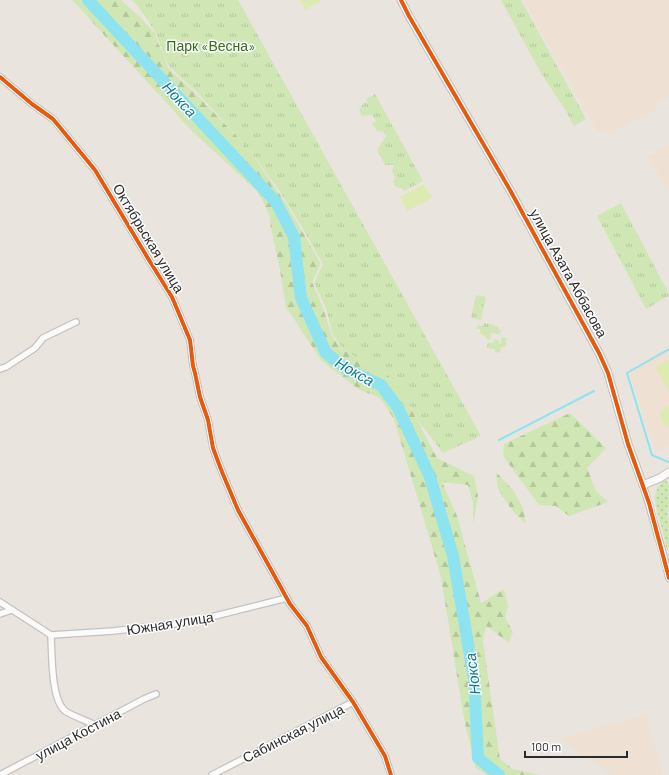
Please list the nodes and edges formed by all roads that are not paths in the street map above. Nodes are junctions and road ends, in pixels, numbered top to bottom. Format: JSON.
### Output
{"nodes":[{"id":1,"x":401,"y":0,"type":"edge"},
{"id":2,"x":0,"y":77,"type":"edge"},
{"id":3,"x":76,"y":322,"type":"dead end"},
{"id":4,"x":0,"y":369,"type":"edge"},
{"id":5,"x":669,"y":472,"type":"edge"},
{"id":6,"x":643,"y":485,"type":"junction"},
{"id":7,"x":669,"y":578,"type":"edge"},
{"id":8,"x":287,"y":598,"type":"junction"},
{"id":9,"x":0,"y":602,"type":"edge"},
{"id":10,"x":12,"y":610,"type":"junction"},
{"id":11,"x":0,"y":614,"type":"edge"},
{"id":12,"x":51,"y":635,"type":"junction"},
{"id":13,"x":156,"y":694,"type":"dead end"},
{"id":14,"x":353,"y":702,"type":"junction"},
{"id":15,"x":95,"y":724,"type":"junction"},
{"id":16,"x":0,"y":775,"type":"edge"},
{"id":17,"x":212,"y":775,"type":"edge"},
{"id":18,"x":392,"y":775,"type":"edge"}],
"edges":[{"from":1,"to":6,"type":"street","name":"улица Азата Аббасова"},
{"from":2,"to":8,"type":"street","name":"Октябрьская улица"},
{"from":3,"to":4,"type":"street"},
{"from":5,"to":6,"type":"street"},
{"from":6,"to":7,"type":"street","name":"улица Азата Аббасова"},
{"from":8,"to":12,"type":"street","name":"Южная улица"},
{"from":8,"to":14,"type":"street","name":"Октябрьская улица"},
{"from":9,"to":10,"type":"street"},
{"from":10,"to":11,"type":"street"},
{"from":10,"to":12,"type":"street"},
{"from":12,"to":15,"type":"street"},
{"from":13,"to":15,"type":"street","name":"улица Костина"},
{"from":14,"to":17,"type":"street","name":"Сабинская улица"},
{"from":14,"to":18,"type":"street","name":"Октябрьская улица"},
{"from":15,"to":16,"type":"street","name":"улица Костина"}]}
